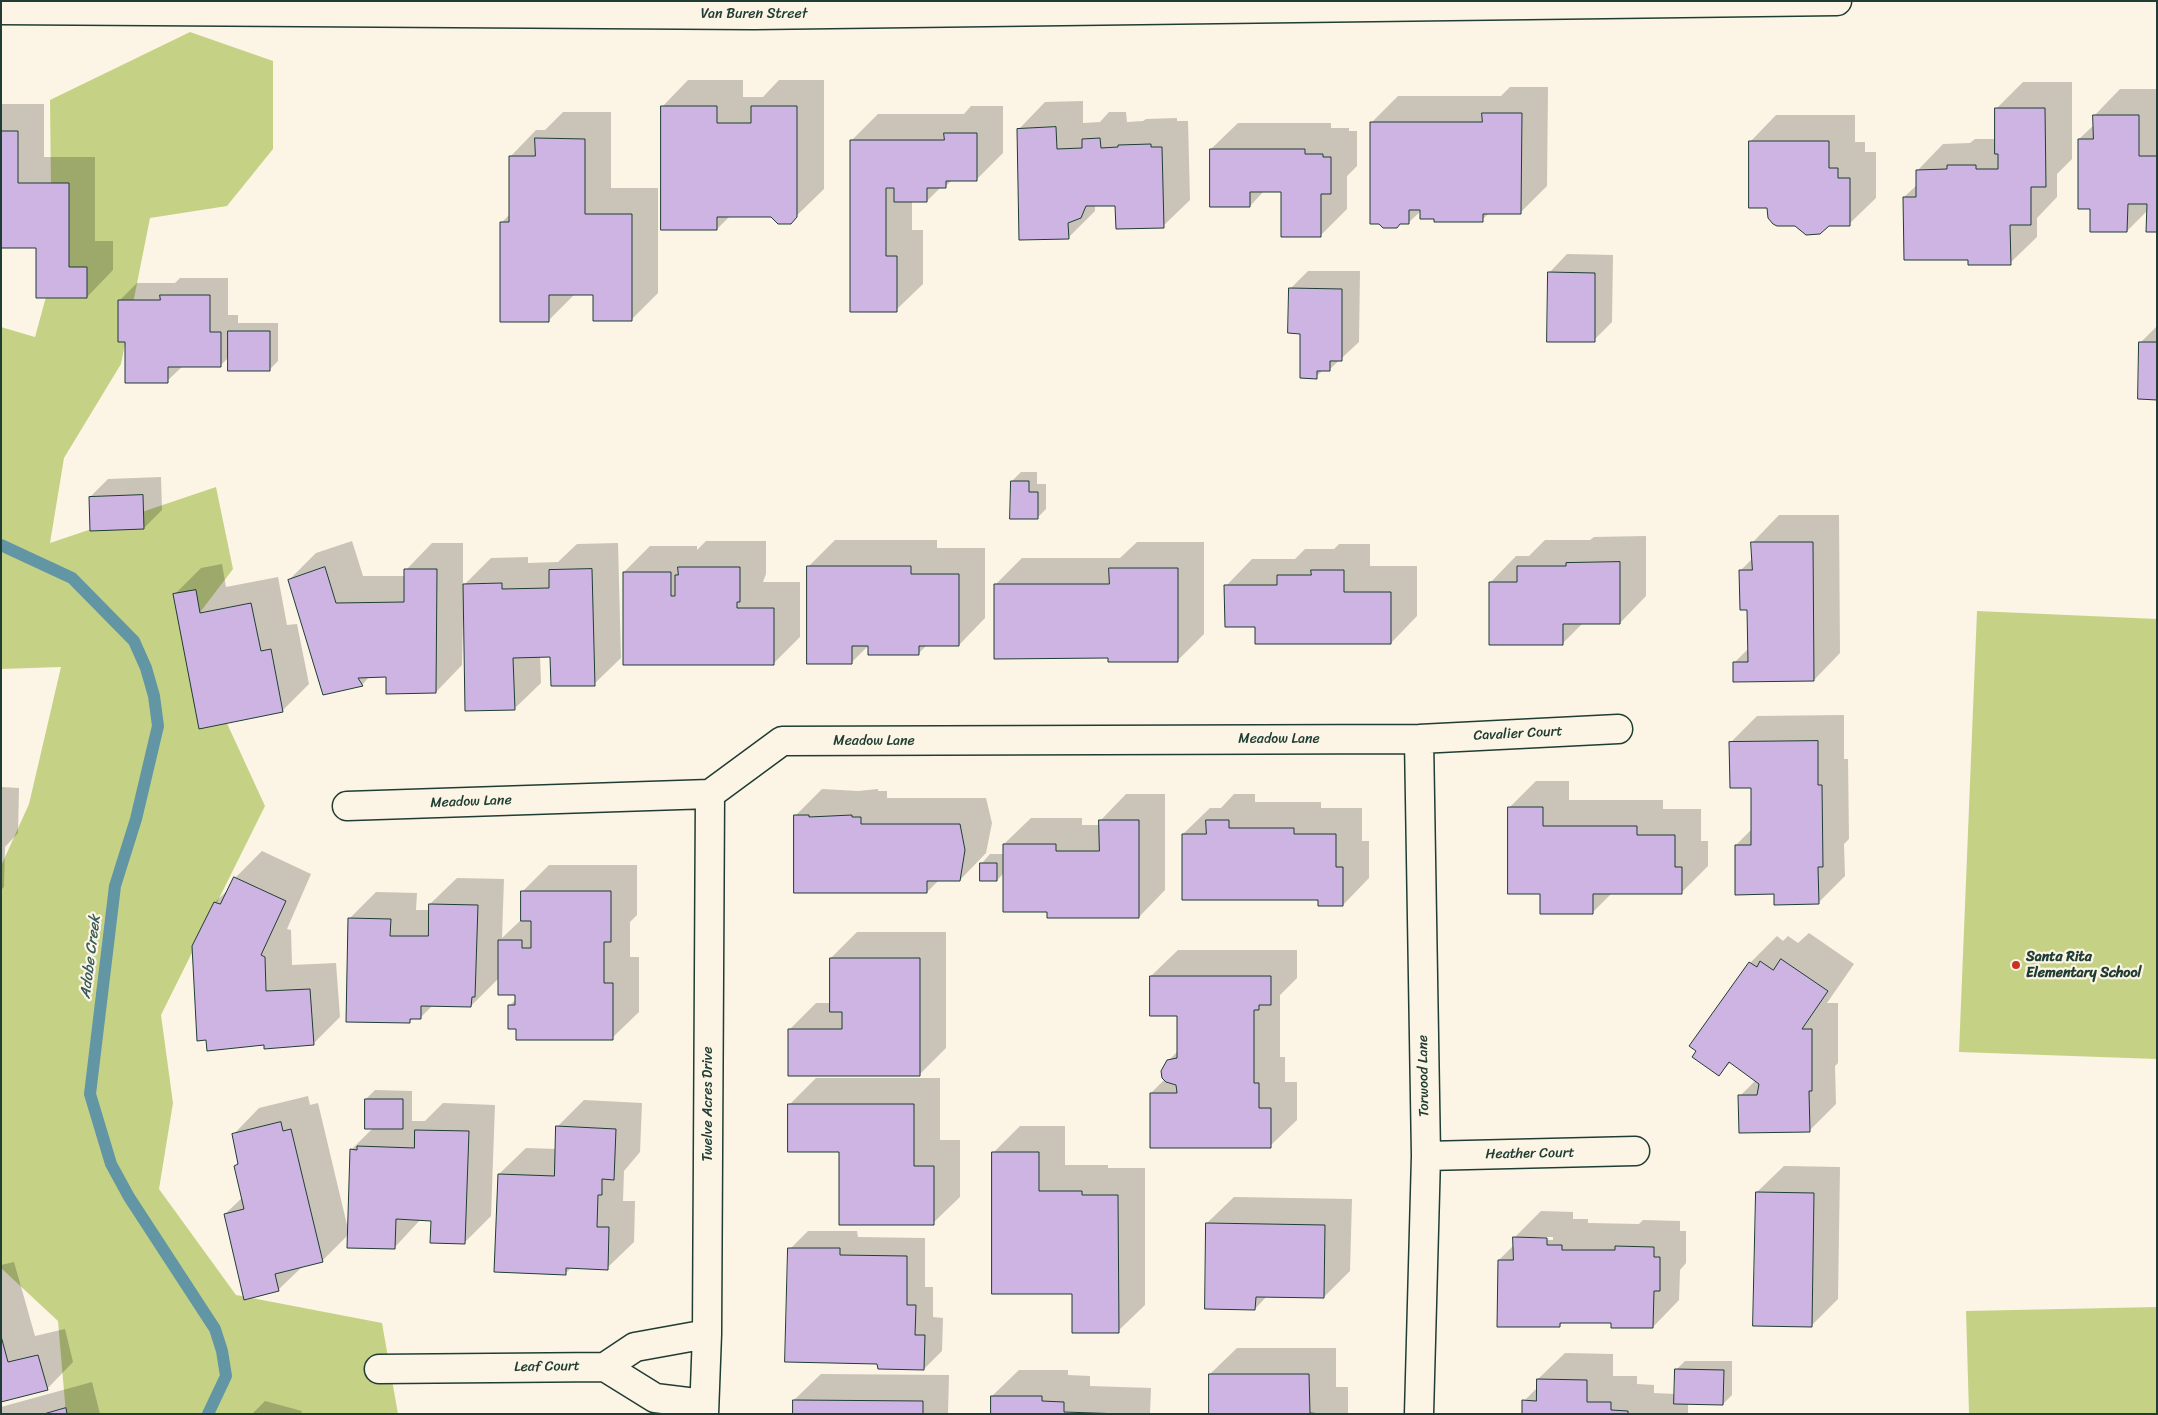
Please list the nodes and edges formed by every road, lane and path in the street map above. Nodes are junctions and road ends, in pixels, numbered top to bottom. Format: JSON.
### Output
{"nodes":[{"id":1,"x":1837,"y":1,"type":"edge"},
{"id":2,"x":754,"y":8,"type":"edge"},
{"id":3,"x":1,"y":10,"type":"edge"},
{"id":4,"x":1618,"y":729,"type":"dead end"},
{"id":5,"x":1418,"y":739,"type":"junction"},
{"id":6,"x":710,"y":794,"type":"junction"},
{"id":7,"x":347,"y":806,"type":"dead end"},
{"id":8,"x":1635,"y":1151,"type":"dead end"},
{"id":9,"x":1426,"y":1156,"type":"junction"},
{"id":10,"x":707,"y":1334,"type":"junction"},
{"id":11,"x":605,"y":1367,"type":"junction"},
{"id":12,"x":379,"y":1369,"type":"dead end"},
{"id":13,"x":704,"y":1409,"type":"edge"},
{"id":14,"x":1419,"y":1414,"type":"edge"}],
"edges":[{"from":1,"to":2,"type":"street","name":"Van Buren Street"},
{"from":2,"to":3,"type":"street","name":"Van Buren Street"},
{"from":4,"to":5,"type":"street","name":"Cavalier Court"},
{"from":5,"to":6,"type":"street","name":"Meadow Lane"},
{"from":5,"to":9,"type":"street","name":"Torwood Lane"},
{"from":6,"to":7,"type":"street","name":"Meadow Lane"},
{"from":6,"to":10,"type":"street","name":"Twelve Acres Drive"},
{"from":8,"to":9,"type":"street","name":"Heather Court"},
{"from":9,"to":14,"type":"street","name":"Torwood Lane"},
{"from":10,"to":11,"type":"street"},
{"from":10,"to":13,"type":"street","name":"Twelve Acres Drive"},
{"from":11,"to":12,"type":"street","name":"Leaf Court"},
{"from":11,"to":13,"type":"street"}]}
